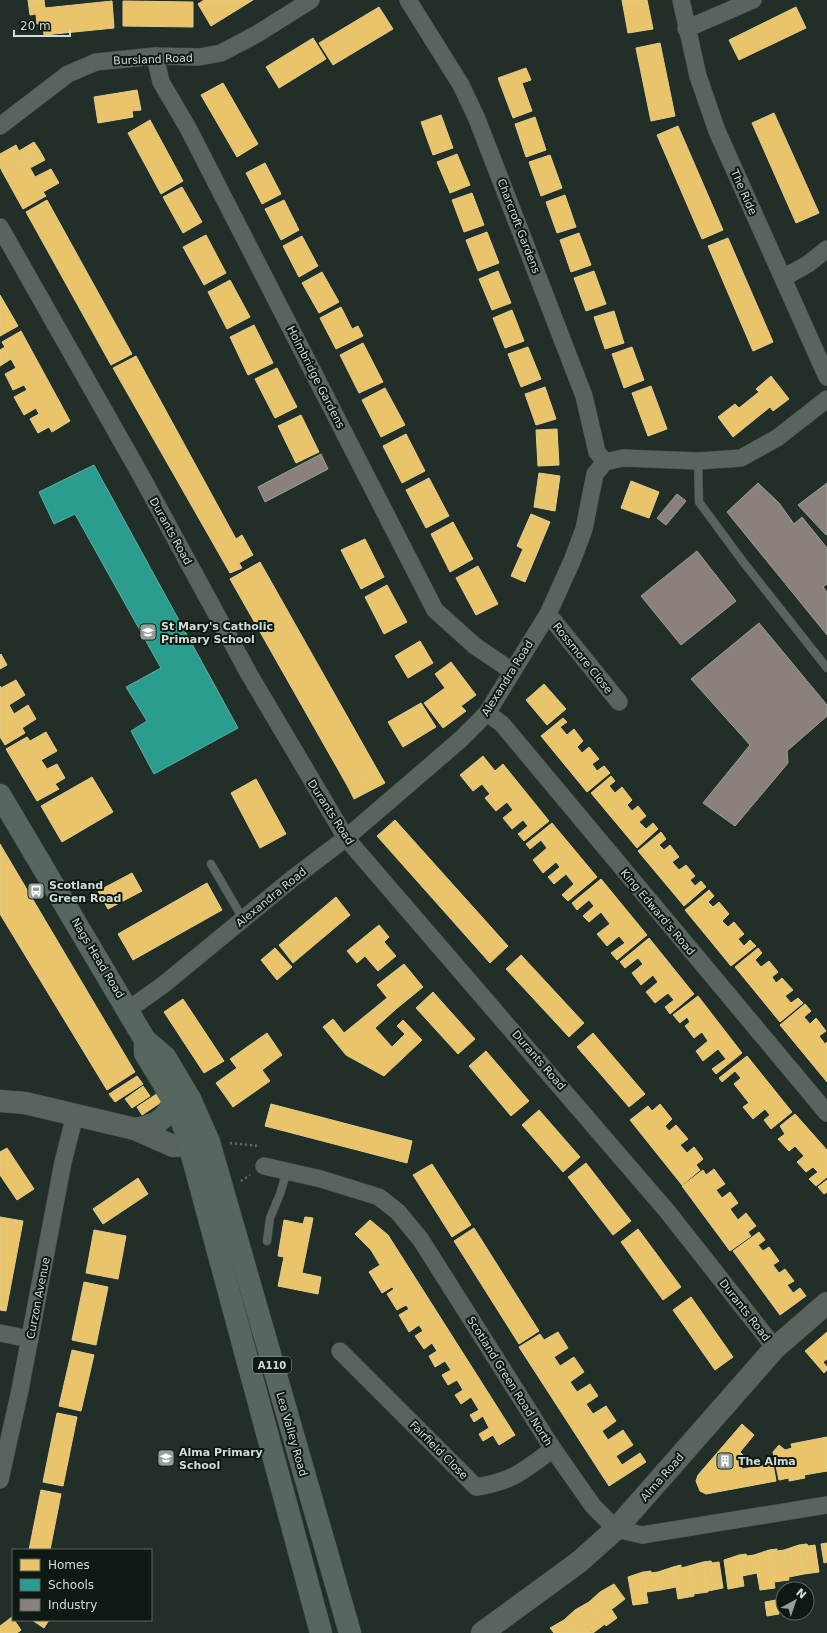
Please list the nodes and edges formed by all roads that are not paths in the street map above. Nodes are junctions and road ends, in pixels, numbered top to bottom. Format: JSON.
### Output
{"nodes":[{"id":1,"x":311,"y":0,"type":"edge"},
{"id":2,"x":408,"y":0,"type":"edge"},
{"id":3,"x":680,"y":0,"type":"edge"},
{"id":4,"x":753,"y":0,"type":"edge"},
{"id":5,"x":686,"y":29,"type":"junction"},
{"id":6,"x":155,"y":56,"type":"junction"},
{"id":7,"x":0,"y":126,"type":"edge"},
{"id":8,"x":0,"y":227,"type":"edge"},
{"id":9,"x":827,"y":249,"type":"edge"},
{"id":10,"x":783,"y":278,"type":"junction"},
{"id":11,"x":827,"y":377,"type":"edge"},
{"id":12,"x":827,"y":399,"type":"edge"},
{"id":13,"x":698,"y":461,"type":"junction"},
{"id":14,"x":606,"y":462,"type":"junction"},
{"id":15,"x":548,"y":614,"type":"junction"},
{"id":16,"x":827,"y":668,"type":"edge"},
{"id":17,"x":512,"y":670,"type":"junction"},
{"id":18,"x":619,"y":702,"type":"dead end"},
{"id":19,"x":487,"y":713,"type":"junction"},
{"id":20,"x":0,"y":795,"type":"edge"},
{"id":21,"x":346,"y":838,"type":"junction"},
{"id":22,"x":211,"y":864,"type":"dead end"},
{"id":23,"x":243,"y":919,"type":"junction"},
{"id":24,"x":129,"y":1009,"type":"junction"},
{"id":25,"x":146,"y":1040,"type":"joint"},
{"id":26,"x":182,"y":1100,"type":"junction"},
{"id":27,"x":0,"y":1101,"type":"edge"},
{"id":28,"x":827,"y":1113,"type":"edge"},
{"id":29,"x":75,"y":1115,"type":"junction"},
{"id":30,"x":135,"y":1129,"type":"junction"},
{"id":31,"x":189,"y":1145,"type":"junction"},
{"id":32,"x":264,"y":1166,"type":"road end"},
{"id":33,"x":287,"y":1171,"type":"junction"},
{"id":34,"x":267,"y":1241,"type":"dead end"},
{"id":35,"x":827,"y":1303,"type":"edge"},
{"id":36,"x":0,"y":1333,"type":"edge"},
{"id":37,"x":30,"y":1339,"type":"junction"},
{"id":38,"x":775,"y":1348,"type":"junction"},
{"id":39,"x":340,"y":1351,"type":"dead end"},
{"id":40,"x":553,"y":1449,"type":"junction"},
{"id":41,"x":0,"y":1480,"type":"edge"},
{"id":42,"x":827,"y":1505,"type":"edge"},
{"id":43,"x":616,"y":1529,"type":"junction"},
{"id":44,"x":321,"y":1633,"type":"edge"},
{"id":45,"x":350,"y":1633,"type":"edge"},
{"id":46,"x":482,"y":1633,"type":"edge"}],
"edges":[{"from":1,"to":6,"type":"street","name":"Bursland Road"},
{"from":2,"to":14,"type":"street","name":"Charcroft Gardens"},
{"from":3,"to":5,"type":"street","name":"The Ride"},
{"from":4,"to":5,"type":"street"},
{"from":5,"to":10,"type":"street","name":"The Ride"},
{"from":6,"to":7,"type":"street","name":"Bursland Road"},
{"from":6,"to":17,"type":"street","name":"Holmbridge Gardens"},
{"from":8,"to":21,"type":"street","name":"Durants Road"},
{"from":9,"to":10,"type":"street"},
{"from":10,"to":11,"type":"street","name":"The Ride"},
{"from":12,"to":13,"type":"street"},
{"from":13,"to":14,"type":"street"},
{"from":13,"to":16,"type":"lane"},
{"from":14,"to":15,"type":"street","name":"Alexandra Road"},
{"from":15,"to":17,"type":"street","name":"Alexandra Road"},
{"from":15,"to":18,"type":"street","name":"Rossmore Close"},
{"from":17,"to":19,"type":"street","name":"Alexandra Road"},
{"from":19,"to":21,"type":"street","name":"Alexandra Road"},
{"from":19,"to":28,"type":"street","name":"King Edward's Road"},
{"from":20,"to":24,"type":"main road","name":"Nags Head Road","number":"A110"},
{"from":21,"to":23,"type":"street","name":"Alexandra Road"},
{"from":21,"to":38,"type":"street","name":"Durants Road"},
{"from":22,"to":23,"type":"lane"},
{"from":23,"to":24,"type":"street","name":"Alexandra Road"},
{"from":24,"to":25,"type":"main road","name":"Nags Head Road","number":"A110"},
{"from":25,"to":26,"type":"main road","name":"Lea Valley Road","number":"A110"},
{"from":26,"to":30,"type":"street"},
{"from":26,"to":31,"type":"main road","name":"Lea Valley Road"},
{"from":26,"to":45,"type":"main road","name":"Lea Valley Road","number":"A110"},
{"from":27,"to":29,"type":"street"},
{"from":29,"to":30,"type":"street"},
{"from":29,"to":37,"type":"street","name":"Curzon Avenue"},
{"from":30,"to":31,"type":"street"},
{"from":31,"to":44,"type":"main road","number":"A110"},
{"from":32,"to":33,"type":"street","name":"Scotland Green Road North"},
{"from":33,"to":34,"type":"lane"},
{"from":33,"to":40,"type":"street","name":"Scotland Green Road North"},
{"from":35,"to":38,"type":"street","name":"Alma Road"},
{"from":36,"to":37,"type":"street"},
{"from":37,"to":41,"type":"street","name":"Curzon Avenue"},
{"from":38,"to":43,"type":"street","name":"Alma Road"},
{"from":39,"to":40,"type":"street","name":"Fairfield Close"},
{"from":40,"to":43,"type":"street","name":"Scotland Green Road North"},
{"from":42,"to":43,"type":"street"},
{"from":43,"to":46,"type":"street","name":"Alma Road"}]}
